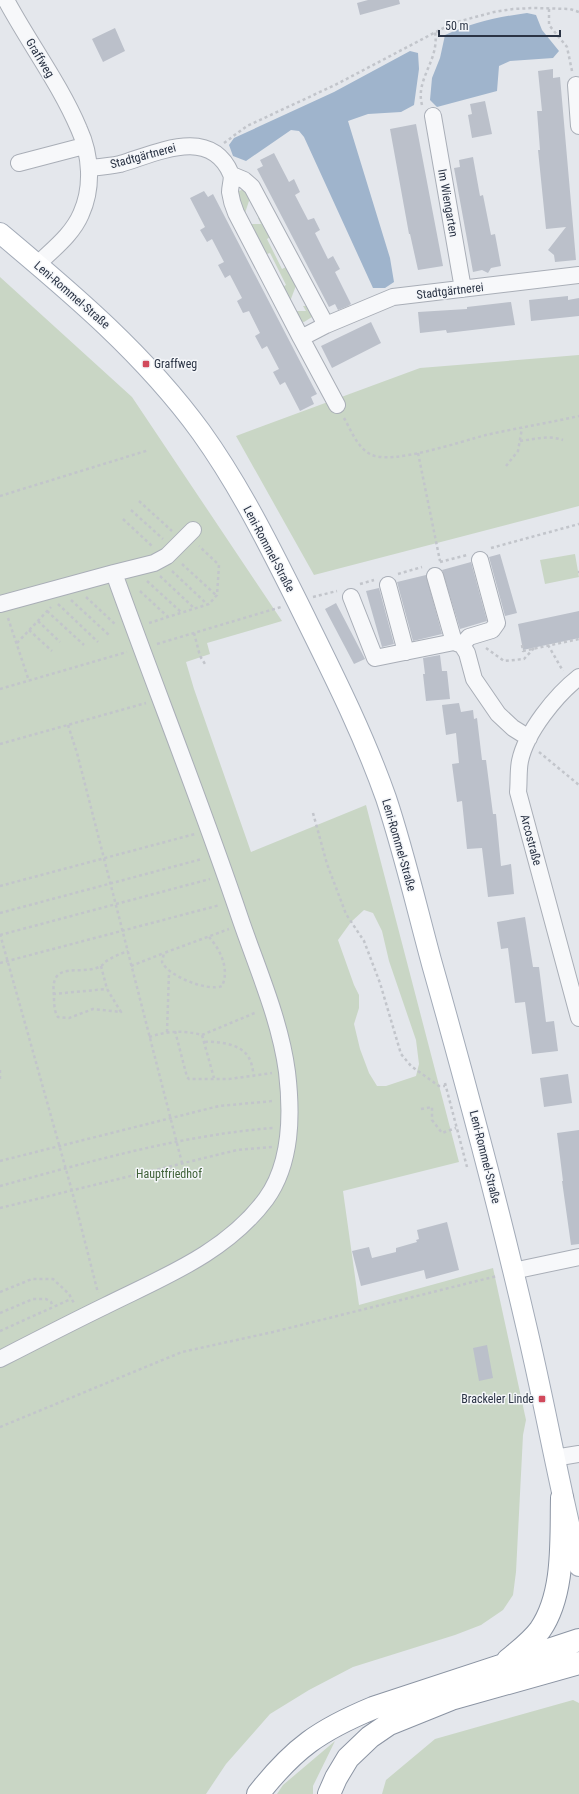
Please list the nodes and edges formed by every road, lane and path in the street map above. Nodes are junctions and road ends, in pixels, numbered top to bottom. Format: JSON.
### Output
{"nodes":[{"id":1,"x":6,"y":0,"type":"edge"},
{"id":2,"x":549,"y":9,"type":"junction"},
{"id":3,"x":579,"y":12,"type":"edge"},
{"id":4,"x":435,"y":31,"type":"junction"},
{"id":5,"x":576,"y":85,"type":"joint"},
{"id":6,"x":433,"y":116,"type":"joint"},
{"id":7,"x":579,"y":126,"type":"edge"},
{"id":8,"x":84,"y":146,"type":"junction"},
{"id":9,"x":214,"y":154,"type":"junction"},
{"id":10,"x":19,"y":163,"type":"dead end"},
{"id":11,"x":89,"y":168,"type":"junction"},
{"id":12,"x":232,"y":175,"type":"junction"},
{"id":13,"x":0,"y":233,"type":"edge"},
{"id":14,"x":38,"y":264,"type":"junction"},
{"id":15,"x":579,"y":275,"type":"edge"},
{"id":16,"x":463,"y":289,"type":"junction"},
{"id":17,"x":326,"y":325,"type":"junction"},
{"id":18,"x":301,"y":338,"type":"junction"},
{"id":19,"x":337,"y":405,"type":"joint"},
{"id":20,"x":579,"y":416,"type":"edge"},
{"id":21,"x":522,"y":428,"type":"junction"},
{"id":22,"x":564,"y":440,"type":"dead end"},
{"id":23,"x":520,"y":441,"type":"junction"},
{"id":24,"x":149,"y":450,"type":"dead end"},
{"id":25,"x":418,"y":453,"type":"junction"},
{"id":26,"x":506,"y":466,"type":"dead end"},
{"id":27,"x":0,"y":496,"type":"edge"},
{"id":28,"x":139,"y":501,"type":"dead end"},
{"id":29,"x":131,"y":510,"type":"dead end"},
{"id":30,"x":123,"y":519,"type":"dead end"},
{"id":31,"x":168,"y":551,"type":"junction"},
{"id":32,"x":480,"y":560,"type":"dead end"},
{"id":33,"x":438,"y":569,"type":"joint"},
{"id":34,"x":114,"y":573,"type":"junction"},
{"id":35,"x":388,"y":585,"type":"dead end"},
{"id":36,"x":71,"y":591,"type":"junction"},
{"id":37,"x":140,"y":591,"type":"dead end"},
{"id":38,"x":217,"y":596,"type":"junction"},
{"id":39,"x":351,"y":596,"type":"dead end"},
{"id":40,"x":60,"y":598,"type":"dead end"},
{"id":41,"x":56,"y":602,"type":"junction"},
{"id":42,"x":2,"y":603,"type":"edge"},
{"id":43,"x":208,"y":605,"type":"junction"},
{"id":44,"x":285,"y":605,"type":"dead end"},
{"id":45,"x":195,"y":609,"type":"junction"},
{"id":46,"x":47,"y":611,"type":"junction"},
{"id":47,"x":182,"y":613,"type":"junction"},
{"id":48,"x":168,"y":617,"type":"junction"},
{"id":49,"x":38,"y":621,"type":"junction"},
{"id":50,"x":134,"y":629,"type":"junction"},
{"id":51,"x":29,"y":630,"type":"junction"},
{"id":52,"x":194,"y":632,"type":"junction"},
{"id":53,"x":108,"y":635,"type":"dead end"},
{"id":54,"x":579,"y":640,"type":"edge"},
{"id":55,"x":462,"y":641,"type":"junction"},
{"id":56,"x":60,"y":642,"type":"dead end"},
{"id":57,"x":98,"y":642,"type":"dead end"},
{"id":58,"x":17,"y":643,"type":"junction"},
{"id":59,"x":84,"y":645,"type":"dead end"},
{"id":60,"x":522,"y":645,"type":"dead end"},
{"id":61,"x":548,"y":645,"type":"junction"},
{"id":62,"x":141,"y":648,"type":"junction"},
{"id":63,"x":534,"y":648,"type":"junction"},
{"id":64,"x":52,"y":651,"type":"dead end"},
{"id":65,"x":406,"y":652,"type":"junction"},
{"id":66,"x":205,"y":664,"type":"dead end"},
{"id":67,"x":562,"y":669,"type":"dead end"},
{"id":68,"x":579,"y":677,"type":"edge"},
{"id":69,"x":29,"y":681,"type":"junction"},
{"id":70,"x":0,"y":689,"type":"edge"},
{"id":71,"x":160,"y":699,"type":"junction"},
{"id":72,"x":68,"y":725,"type":"junction"},
{"id":73,"x":0,"y":744,"type":"edge"},
{"id":74,"x":532,"y":744,"type":"junction"},
{"id":75,"x":579,"y":785,"type":"edge"},
{"id":76,"x":312,"y":812,"type":"dead end"},
{"id":77,"x":210,"y":830,"type":"junction"},
{"id":78,"x":218,"y":854,"type":"junction"},
{"id":79,"x":104,"y":859,"type":"junction"},
{"id":80,"x":226,"y":875,"type":"junction"},
{"id":81,"x":110,"y":883,"type":"junction"},
{"id":82,"x":0,"y":886,"type":"edge"},
{"id":83,"x":235,"y":901,"type":"junction"},
{"id":84,"x":116,"y":904,"type":"junction"},
{"id":85,"x":0,"y":912,"type":"edge"},
{"id":86,"x":243,"y":925,"type":"junction"},
{"id":87,"x":122,"y":930,"type":"junction"},
{"id":88,"x":0,"y":935,"type":"edge"},
{"id":89,"x":209,"y":937,"type":"junction"},
{"id":90,"x":128,"y":951,"type":"junction"},
{"id":91,"x":164,"y":953,"type":"junction"},
{"id":92,"x":7,"y":961,"type":"junction"},
{"id":93,"x":0,"y":963,"type":"edge"},
{"id":94,"x":101,"y":966,"type":"junction"},
{"id":95,"x":131,"y":966,"type":"junction"},
{"id":96,"x":169,"y":971,"type":"junction"},
{"id":97,"x":574,"y":978,"type":"edge"},
{"id":98,"x":107,"y":989,"type":"junction"},
{"id":99,"x":53,"y":994,"type":"junction"},
{"id":100,"x":270,"y":1006,"type":"junction"},
{"id":101,"x":579,"y":1018,"type":"edge"},
{"id":102,"x":175,"y":1031,"type":"junction"},
{"id":103,"x":167,"y":1032,"type":"junction"},
{"id":104,"x":202,"y":1035,"type":"junction"},
{"id":105,"x":149,"y":1037,"type":"junction"},
{"id":106,"x":205,"y":1042,"type":"junction"},
{"id":107,"x":0,"y":1070,"type":"edge"},
{"id":108,"x":287,"y":1071,"type":"junction"},
{"id":109,"x":254,"y":1077,"type":"junction"},
{"id":110,"x":214,"y":1078,"type":"junction"},
{"id":111,"x":444,"y":1079,"type":"dead end"},
{"id":112,"x":0,"y":1082,"type":"edge"},
{"id":113,"x":446,"y":1086,"type":"junction"},
{"id":114,"x":290,"y":1100,"type":"junction"},
{"id":115,"x":421,"y":1109,"type":"dead end"},
{"id":116,"x":170,"y":1119,"type":"junction"},
{"id":117,"x":288,"y":1127,"type":"junction"},
{"id":118,"x":456,"y":1128,"type":"junction"},
{"id":119,"x":176,"y":1142,"type":"junction"},
{"id":120,"x":60,"y":1146,"type":"junction"},
{"id":121,"x":287,"y":1147,"type":"junction"},
{"id":122,"x":0,"y":1161,"type":"edge"},
{"id":123,"x":182,"y":1163,"type":"junction"},
{"id":124,"x":66,"y":1168,"type":"junction"},
{"id":125,"x":468,"y":1170,"type":"dead end"},
{"id":126,"x":0,"y":1186,"type":"edge"},
{"id":127,"x":72,"y":1190,"type":"junction"},
{"id":128,"x":0,"y":1208,"type":"edge"},
{"id":129,"x":579,"y":1257,"type":"edge"},
{"id":130,"x":513,"y":1271,"type":"junction"},
{"id":131,"x":0,"y":1292,"type":"edge"},
{"id":132,"x":72,"y":1299,"type":"junction"},
{"id":133,"x":53,"y":1307,"type":"junction"},
{"id":134,"x":102,"y":1307,"type":"junction"},
{"id":135,"x":0,"y":1313,"type":"edge"},
{"id":136,"x":82,"y":1317,"type":"junction"},
{"id":137,"x":0,"y":1331,"type":"edge"},
{"id":138,"x":0,"y":1359,"type":"edge"},
{"id":139,"x":0,"y":1427,"type":"edge"},
{"id":140,"x":579,"y":1454,"type":"edge"},
{"id":141,"x":554,"y":1458,"type":"junction"},
{"id":142,"x":562,"y":1498,"type":"junction"},
{"id":143,"x":579,"y":1566,"type":"edge"},
{"id":144,"x":579,"y":1640,"type":"edge"},
{"id":145,"x":579,"y":1663,"type":"edge"},
{"id":146,"x":502,"y":1665,"type":"junction"},
{"id":147,"x":258,"y":1794,"type":"edge"},
{"id":148,"x":329,"y":1794,"type":"edge"}],
"edges":[{"from":1,"to":8,"type":"street","name":"Graffweg"},
{"from":2,"to":3,"type":"path"},
{"from":2,"to":4,"type":"path"},
{"from":2,"to":5,"type":"path"},
{"from":4,"to":6,"type":"path"},
{"from":4,"to":9,"type":"path"},
{"from":5,"to":7,"type":"street"},
{"from":6,"to":16,"type":"street","name":"Im Wiengarten"},
{"from":8,"to":10,"type":"street"},
{"from":8,"to":11,"type":"street","name":"Graffweg"},
{"from":9,"to":11,"type":"street","name":"Stadtgärtnerei"},
{"from":9,"to":12,"type":"street","name":"Stadtgärtnerei"},
{"from":11,"to":14,"type":"street","name":"Graffweg"},
{"from":12,"to":17,"type":"street","name":"Stadtgärtnerei"},
{"from":12,"to":18,"type":"street"},
{"from":13,"to":14,"type":"main road","name":"Leni-Rommel-Straße"},
{"from":14,"to":130,"type":"main road","name":"Leni-Rommel-Straße"},
{"from":15,"to":16,"type":"street","name":"Stadtgärtnerei"},
{"from":16,"to":17,"type":"street","name":"Stadtgärtnerei"},
{"from":17,"to":18,"type":"street","name":"Stadtgärtnerei"},
{"from":18,"to":19,"type":"street"},
{"from":19,"to":25,"type":"path"},
{"from":20,"to":21,"type":"path"},
{"from":21,"to":23,"type":"path"},
{"from":21,"to":25,"type":"path"},
{"from":22,"to":23,"type":"path"},
{"from":23,"to":26,"type":"path"},
{"from":24,"to":27,"type":"path"},
{"from":25,"to":33,"type":"path"},
{"from":28,"to":31,"type":"path"},
{"from":29,"to":31,"type":"path"},
{"from":30,"to":31,"type":"path"},
{"from":31,"to":34,"type":"street"},
{"from":31,"to":38,"type":"path"},
{"from":31,"to":38,"type":"path"},
{"from":31,"to":43,"type":"path"},
{"from":31,"to":45,"type":"path"},
{"from":31,"to":47,"type":"path"},
{"from":32,"to":55,"type":"street"},
{"from":33,"to":55,"type":"street"},
{"from":34,"to":36,"type":"street"},
{"from":34,"to":50,"type":"street"},
{"from":35,"to":65,"type":"street"},
{"from":36,"to":42,"type":"street"},
{"from":36,"to":50,"type":"path"},
{"from":36,"to":53,"type":"path"},
{"from":37,"to":48,"type":"path"},
{"from":38,"to":43,"type":"path"},
{"from":39,"to":65,"type":"street"},
{"from":40,"to":41,"type":"path"},
{"from":41,"to":46,"type":"path"},
{"from":41,"to":57,"type":"path"},
{"from":42,"to":58,"type":"path"},
{"from":43,"to":45,"type":"path"},
{"from":44,"to":52,"type":"path"},
{"from":45,"to":47,"type":"path"},
{"from":46,"to":49,"type":"path"},
{"from":46,"to":59,"type":"path"},
{"from":47,"to":48,"type":"path"},
{"from":48,"to":50,"type":"path"},
{"from":49,"to":51,"type":"path"},
{"from":49,"to":56,"type":"path"},
{"from":50,"to":62,"type":"street"},
{"from":51,"to":58,"type":"path"},
{"from":51,"to":64,"type":"path"},
{"from":52,"to":62,"type":"path"},
{"from":52,"to":66,"type":"path"},
{"from":54,"to":61,"type":"path"},
{"from":55,"to":63,"type":"path"},
{"from":55,"to":65,"type":"street"},
{"from":55,"to":74,"type":"street"},
{"from":58,"to":69,"type":"path"},
{"from":60,"to":63,"type":"path"},
{"from":61,"to":63,"type":"path"},
{"from":61,"to":67,"type":"path"},
{"from":62,"to":69,"type":"path"},
{"from":62,"to":71,"type":"street"},
{"from":68,"to":74,"type":"street","name":"Arcostraße"},
{"from":69,"to":70,"type":"path"},
{"from":71,"to":72,"type":"path"},
{"from":71,"to":77,"type":"street"},
{"from":72,"to":73,"type":"path"},
{"from":72,"to":79,"type":"path"},
{"from":74,"to":75,"type":"path"},
{"from":74,"to":97,"type":"street","name":"Arcostraße"},
{"from":76,"to":113,"type":"path"},
{"from":77,"to":78,"type":"street"},
{"from":77,"to":79,"type":"path"},
{"from":78,"to":80,"type":"street"},
{"from":78,"to":81,"type":"path"},
{"from":79,"to":81,"type":"path"},
{"from":79,"to":82,"type":"path"},
{"from":80,"to":83,"type":"street"},
{"from":80,"to":84,"type":"path"},
{"from":81,"to":84,"type":"path"},
{"from":81,"to":85,"type":"path"},
{"from":83,"to":86,"type":"street"},
{"from":83,"to":87,"type":"path"},
{"from":84,"to":87,"type":"path"},
{"from":84,"to":88,"type":"path"},
{"from":86,"to":89,"type":"path"},
{"from":86,"to":100,"type":"street"},
{"from":87,"to":90,"type":"path"},
{"from":87,"to":92,"type":"path"},
{"from":88,"to":92,"type":"path"},
{"from":89,"to":91,"type":"path"},
{"from":89,"to":96,"type":"path"},
{"from":90,"to":94,"type":"path"},
{"from":90,"to":95,"type":"path"},
{"from":91,"to":95,"type":"path"},
{"from":91,"to":96,"type":"path"},
{"from":92,"to":93,"type":"path"},
{"from":92,"to":120,"type":"path"},
{"from":94,"to":98,"type":"path"},
{"from":94,"to":99,"type":"path"},
{"from":95,"to":105,"type":"path"},
{"from":96,"to":103,"type":"path"},
{"from":97,"to":101,"type":"street","name":"Arcostraße"},
{"from":98,"to":99,"type":"path"},
{"from":98,"to":99,"type":"path"},
{"from":100,"to":104,"type":"path"},
{"from":100,"to":108,"type":"street"},
{"from":102,"to":103,"type":"path"},
{"from":102,"to":104,"type":"path"},
{"from":102,"to":110,"type":"path"},
{"from":103,"to":105,"type":"path"},
{"from":104,"to":106,"type":"path"},
{"from":105,"to":116,"type":"path"},
{"from":106,"to":109,"type":"path"},
{"from":106,"to":110,"type":"path"},
{"from":107,"to":112,"type":"path"},
{"from":108,"to":109,"type":"path"},
{"from":108,"to":114,"type":"street"},
{"from":109,"to":110,"type":"path"},
{"from":111,"to":113,"type":"path"},
{"from":113,"to":118,"type":"path"},
{"from":114,"to":116,"type":"path"},
{"from":114,"to":117,"type":"street"},
{"from":115,"to":118,"type":"path"},
{"from":116,"to":119,"type":"path"},
{"from":116,"to":120,"type":"path"},
{"from":117,"to":119,"type":"path"},
{"from":117,"to":121,"type":"street"},
{"from":118,"to":125,"type":"path"},
{"from":119,"to":123,"type":"path"},
{"from":119,"to":124,"type":"path"},
{"from":120,"to":122,"type":"path"},
{"from":120,"to":124,"type":"path"},
{"from":121,"to":123,"type":"path"},
{"from":121,"to":134,"type":"street"},
{"from":123,"to":127,"type":"path"},
{"from":124,"to":126,"type":"path"},
{"from":124,"to":127,"type":"path"},
{"from":127,"to":128,"type":"path"},
{"from":127,"to":134,"type":"path"},
{"from":129,"to":130,"type":"street"},
{"from":130,"to":139,"type":"path"},
{"from":130,"to":141,"type":"main road","name":"Leni-Rommel-Straße"},
{"from":131,"to":132,"type":"path"},
{"from":132,"to":133,"type":"path"},
{"from":132,"to":136,"type":"path"},
{"from":133,"to":135,"type":"path"},
{"from":133,"to":137,"type":"path"},
{"from":134,"to":136,"type":"street"},
{"from":136,"to":138,"type":"street"},
{"from":140,"to":141,"type":"street"},
{"from":141,"to":142,"type":"main road","name":"Leni-Rommel-Straße"},
{"from":142,"to":143,"type":"main road","name":"Leni-Rommel-Straße"},
{"from":142,"to":146,"type":"highway"},
{"from":144,"to":146,"type":"highway"},
{"from":145,"to":148,"type":"highway"},
{"from":146,"to":147,"type":"highway"}]}
